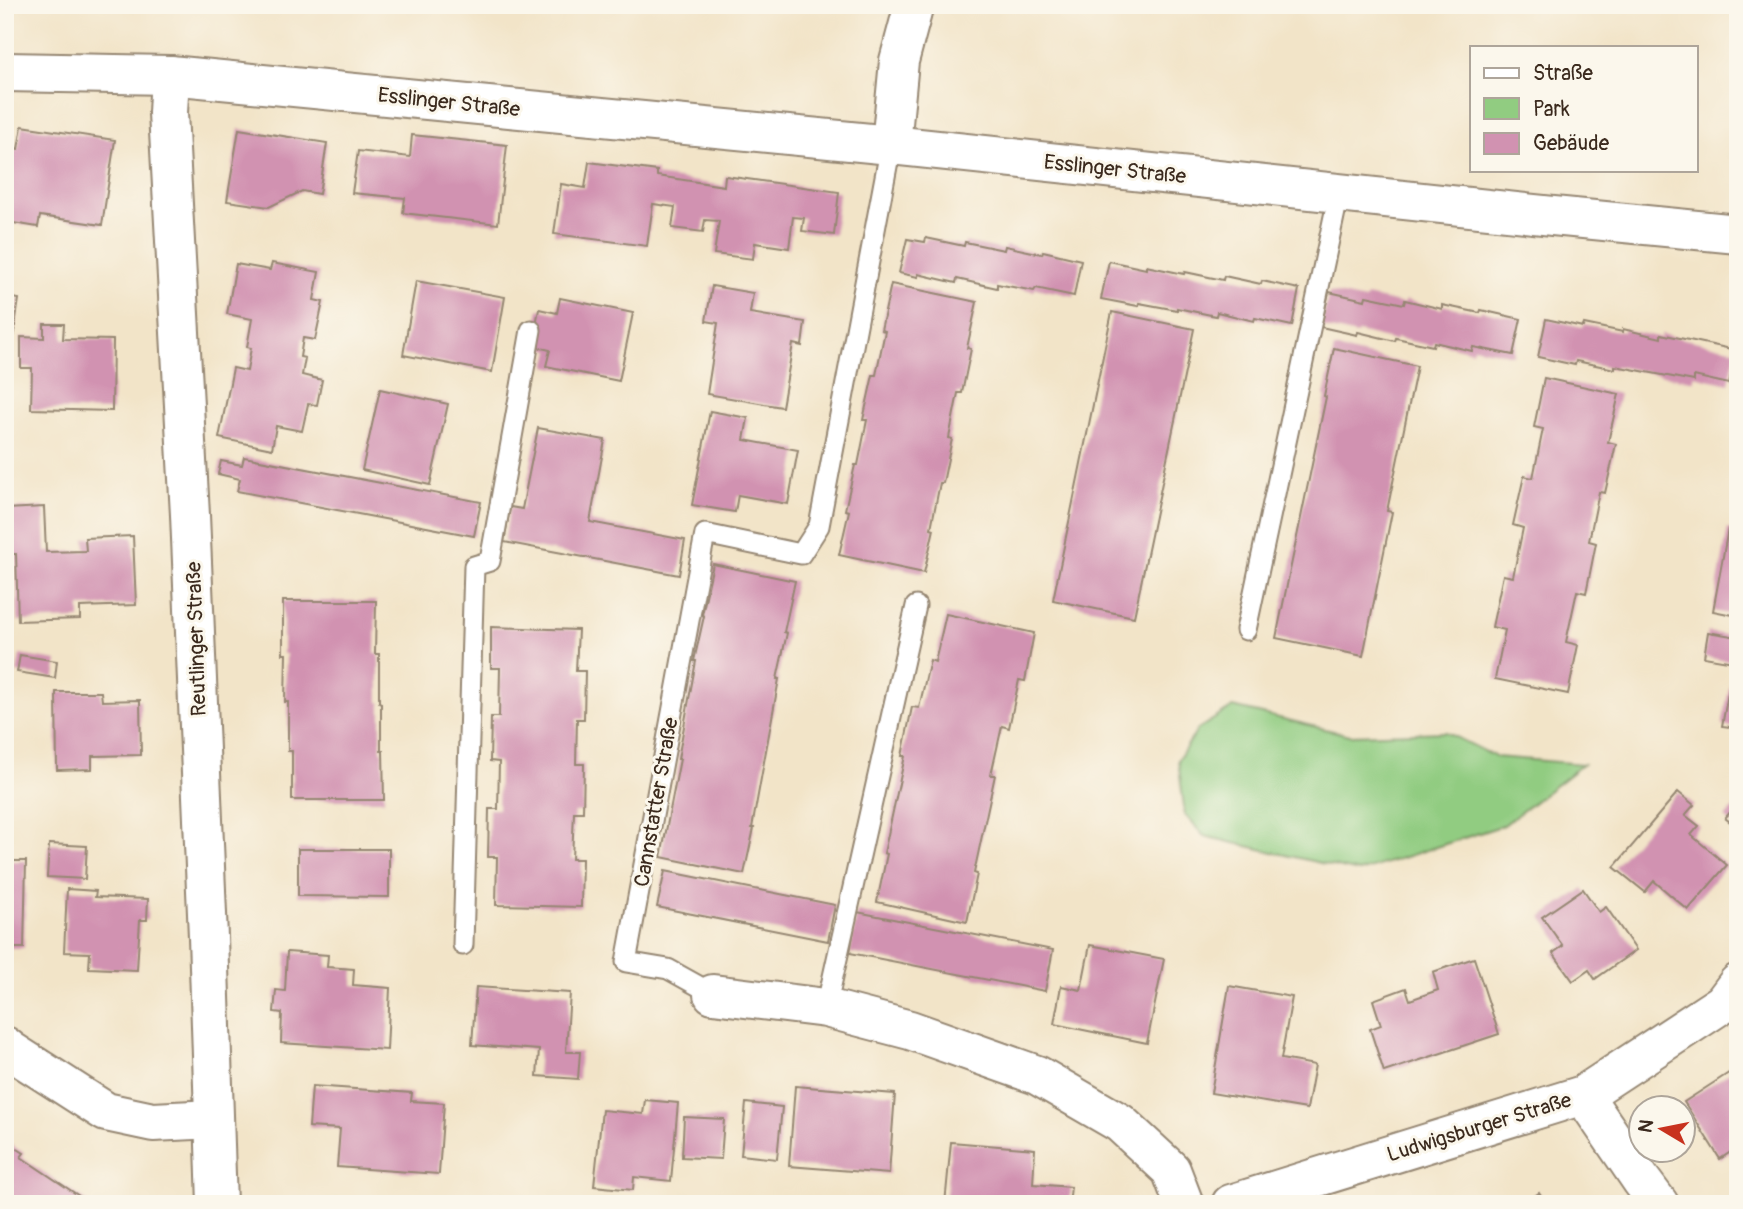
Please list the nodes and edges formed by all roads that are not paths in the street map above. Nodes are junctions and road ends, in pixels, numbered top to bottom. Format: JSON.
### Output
{"nodes":[{"id":1,"x":914,"y":5,"type":"edge"},
{"id":2,"x":5,"y":72,"type":"edge"},
{"id":3,"x":170,"y":75,"type":"junction"},
{"id":4,"x":891,"y":145,"type":"junction"},
{"id":5,"x":1339,"y":192,"type":"junction"},
{"id":6,"x":1738,"y":234,"type":"edge"},
{"id":7,"x":531,"y":330,"type":"dead end"},
{"id":8,"x":916,"y":606,"type":"dead end"},
{"id":9,"x":1246,"y":629,"type":"dead end"},
{"id":10,"x":463,"y":945,"type":"dead end"},
{"id":11,"x":1738,"y":983,"type":"edge"},
{"id":12,"x":713,"y":994,"type":"joint"},
{"id":13,"x":826,"y":1008,"type":"junction"},
{"id":14,"x":5,"y":1046,"type":"edge"},
{"id":15,"x":1583,"y":1095,"type":"junction"},
{"id":16,"x":214,"y":1119,"type":"junction"},
{"id":17,"x":217,"y":1204,"type":"edge"},
{"id":18,"x":1184,"y":1204,"type":"edge"},
{"id":19,"x":1231,"y":1204,"type":"edge"},
{"id":20,"x":1658,"y":1204,"type":"edge"}],
"edges":[{"from":1,"to":4,"type":"street"},
{"from":2,"to":3,"type":"street","name":"Esslinger Straße"},
{"from":3,"to":4,"type":"street","name":"Esslinger Straße"},
{"from":3,"to":16,"type":"street","name":"Reutlinger Straße"},
{"from":4,"to":5,"type":"street","name":"Esslinger Straße"},
{"from":4,"to":12,"type":"lane","name":"Cannstatter Straße"},
{"from":5,"to":6,"type":"street","name":"Esslinger Straße"},
{"from":5,"to":9,"type":"lane"},
{"from":7,"to":10,"type":"lane"},
{"from":8,"to":13,"type":"lane"},
{"from":11,"to":15,"type":"street","name":"Ludwigsburger Straße"},
{"from":12,"to":13,"type":"street","name":"Cannstatter Straße"},
{"from":13,"to":18,"type":"street","name":"Cannstatter Straße"},
{"from":14,"to":16,"type":"street"},
{"from":15,"to":19,"type":"street","name":"Ludwigsburger Straße"},
{"from":15,"to":20,"type":"street"},
{"from":16,"to":17,"type":"street","name":"Reutlinger Straße"}]}
